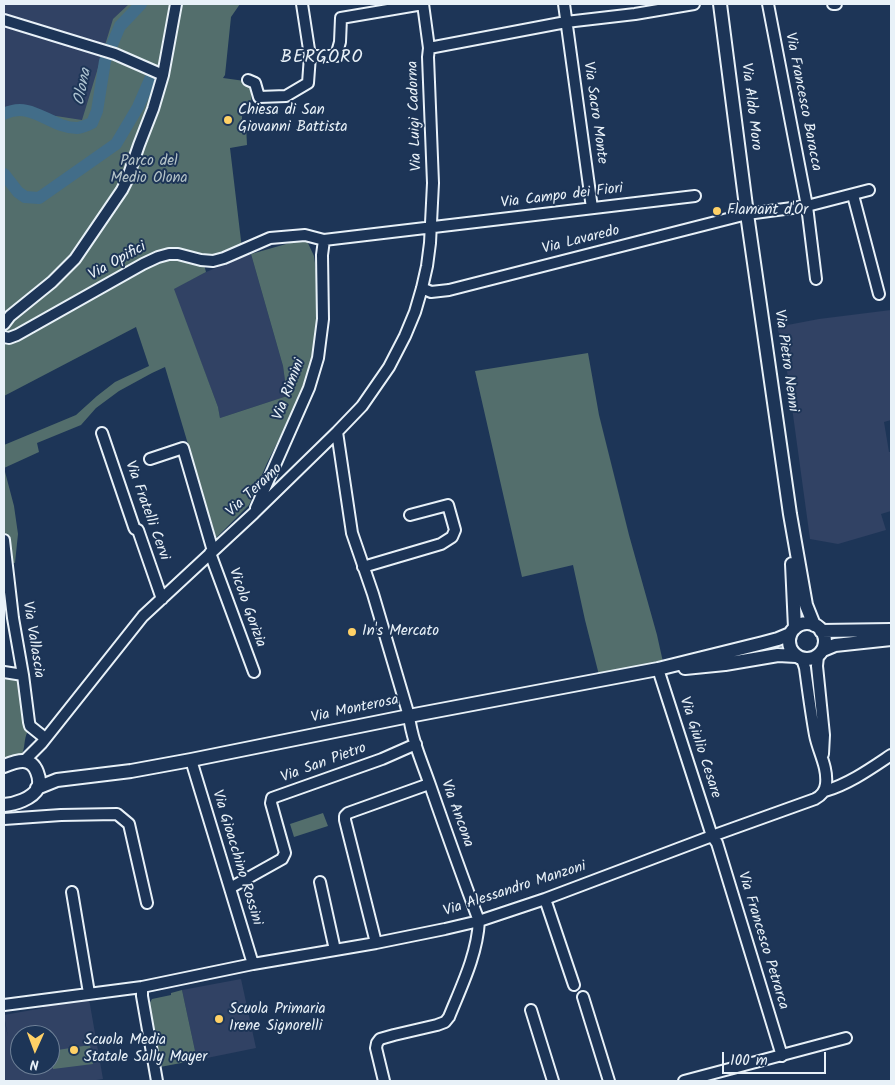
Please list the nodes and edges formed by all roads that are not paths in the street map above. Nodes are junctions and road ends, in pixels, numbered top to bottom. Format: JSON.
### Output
{"nodes":[{"id":1,"x":176,"y":4,"type":"edge"},
{"id":2,"x":302,"y":4,"type":"edge"},
{"id":3,"x":423,"y":4,"type":"edge"},
{"id":4,"x":564,"y":4,"type":"edge"},
{"id":5,"x":694,"y":4,"type":"edge"},
{"id":6,"x":720,"y":4,"type":"edge"},
{"id":7,"x":768,"y":4,"type":"edge"},
{"id":8,"x":4,"y":20,"type":"edge"},
{"id":9,"x":566,"y":22,"type":"junction"},
{"id":10,"x":429,"y":48,"type":"junction"},
{"id":11,"x":310,"y":56,"type":"junction"},
{"id":12,"x":163,"y":75,"type":"junction"},
{"id":13,"x":248,"y":80,"type":"dead end"},
{"id":14,"x":869,"y":190,"type":"dead end"},
{"id":15,"x":853,"y":195,"type":"junction"},
{"id":16,"x":695,"y":196,"type":"dead end"},
{"id":17,"x":807,"y":206,"type":"junction"},
{"id":18,"x":592,"y":208,"type":"junction"},
{"id":19,"x":747,"y":214,"type":"junction"},
{"id":20,"x":432,"y":227,"type":"junction"},
{"id":21,"x":324,"y":240,"type":"junction"},
{"id":22,"x":816,"y":279,"type":"dead end"},
{"id":23,"x":422,"y":288,"type":"junction"},
{"id":24,"x":879,"y":294,"type":"dead end"},
{"id":25,"x":4,"y":324,"type":"edge"},
{"id":26,"x":4,"y":337,"type":"edge"},
{"id":27,"x":337,"y":432,"type":"junction"},
{"id":28,"x":102,"y":433,"type":"dead end"},
{"id":29,"x":150,"y":459,"type":"dead end"},
{"id":30,"x":254,"y":513,"type":"junction"},
{"id":31,"x":790,"y":514,"type":"junction"},
{"id":32,"x":410,"y":515,"type":"dead end"},
{"id":33,"x":4,"y":540,"type":"edge"},
{"id":34,"x":212,"y":552,"type":"junction"},
{"id":35,"x":363,"y":566,"type":"junction"},
{"id":36,"x":162,"y":598,"type":"junction"},
{"id":37,"x":818,"y":628,"type":"junction"},
{"id":38,"x":891,"y":630,"type":"edge"},
{"id":39,"x":793,"y":631,"type":"junction"},
{"id":40,"x":891,"y":640,"type":"edge"},
{"id":41,"x":821,"y":653,"type":"junction"},
{"id":42,"x":799,"y":657,"type":"junction"},
{"id":43,"x":658,"y":669,"type":"junction"},
{"id":44,"x":4,"y":672,"type":"edge"},
{"id":45,"x":254,"y":672,"type":"dead end"},
{"id":46,"x":23,"y":675,"type":"junction"},
{"id":47,"x":409,"y":716,"type":"junction"},
{"id":48,"x":43,"y":741,"type":"junction"},
{"id":49,"x":416,"y":744,"type":"junction"},
{"id":50,"x":891,"y":755,"type":"edge"},
{"id":51,"x":191,"y":760,"type":"junction"},
{"id":52,"x":823,"y":760,"type":"junction"},
{"id":53,"x":4,"y":766,"type":"edge"},
{"id":54,"x":34,"y":773,"type":"junction"},
{"id":55,"x":429,"y":784,"type":"junction"},
{"id":56,"x":825,"y":791,"type":"junction"},
{"id":57,"x":4,"y":805,"type":"edge"},
{"id":58,"x":4,"y":819,"type":"edge"},
{"id":59,"x":712,"y":836,"type":"junction"},
{"id":60,"x":320,"y":882,"type":"dead end"},
{"id":61,"x":230,"y":888,"type":"junction"},
{"id":62,"x":72,"y":892,"type":"dead end"},
{"id":63,"x":545,"y":899,"type":"junction"},
{"id":64,"x":146,"y":903,"type":"dead end"},
{"id":65,"x":479,"y":921,"type":"junction"},
{"id":66,"x":376,"y":943,"type":"junction"},
{"id":67,"x":335,"y":950,"type":"junction"},
{"id":68,"x":253,"y":964,"type":"junction"},
{"id":69,"x":574,"y":985,"type":"dead end"},
{"id":70,"x":142,"y":988,"type":"junction"},
{"id":71,"x":89,"y":993,"type":"junction"},
{"id":72,"x":583,"y":997,"type":"dead end"},
{"id":73,"x":4,"y":1005,"type":"edge"},
{"id":74,"x":531,"y":1010,"type":"dead end"},
{"id":75,"x":846,"y":1038,"type":"dead end"},
{"id":76,"x":782,"y":1056,"type":"junction"},
{"id":77,"x":157,"y":1081,"type":"edge"},
{"id":78,"x":384,"y":1081,"type":"edge"},
{"id":79,"x":553,"y":1081,"type":"edge"},
{"id":80,"x":609,"y":1081,"type":"edge"},
{"id":81,"x":684,"y":1081,"type":"edge"}],
"edges":[{"from":1,"to":12,"type":"street","name":"Via Opifici"},
{"from":2,"to":11,"type":"street"},
{"from":3,"to":10,"type":"street","name":"Via Luigi Cadorna"},
{"from":3,"to":11,"type":"street"},
{"from":4,"to":9,"type":"street","name":"Via Sacro Monte"},
{"from":5,"to":9,"type":"street"},
{"from":6,"to":19,"type":"main road","name":"Via Aldo Moro"},
{"from":7,"to":17,"type":"street","name":"Via Francesco Baracca"},
{"from":8,"to":12,"type":"street"},
{"from":9,"to":10,"type":"street"},
{"from":9,"to":18,"type":"street","name":"Via Sacro Monte"},
{"from":10,"to":20,"type":"street","name":"Via Luigi Cadorna"},
{"from":11,"to":13,"type":"street"},
{"from":12,"to":25,"type":"street","name":"Via Opifici"},
{"from":14,"to":15,"type":"street","name":"Via Lavaredo"},
{"from":15,"to":17,"type":"street","name":"Via Lavaredo"},
{"from":15,"to":24,"type":"street"},
{"from":16,"to":18,"type":"street","name":"Via Campo dei Fiori"},
{"from":17,"to":19,"type":"street","name":"Via Lavaredo"},
{"from":17,"to":22,"type":"street","name":"Via Francesco Baracca"},
{"from":18,"to":20,"type":"street","name":"Via Campo dei Fiori"},
{"from":19,"to":23,"type":"street","name":"Via Lavaredo"},
{"from":19,"to":31,"type":"main road","name":"Via Pietro Nenni"},
{"from":20,"to":21,"type":"street","name":"Via Opifici"},
{"from":20,"to":23,"type":"street","name":"Via Teramo"},
{"from":21,"to":26,"type":"street","name":"Via Opifici"},
{"from":21,"to":30,"type":"street","name":"Via Rimini"},
{"from":23,"to":27,"type":"street","name":"Via Teramo"},
{"from":27,"to":30,"type":"street","name":"Via Teramo"},
{"from":27,"to":35,"type":"street","name":"Via Ancona"},
{"from":28,"to":36,"type":"street","name":"Via Fratelli Cervi"},
{"from":29,"to":34,"type":"street","name":"Vicolo Gorizia"},
{"from":30,"to":34,"type":"street","name":"Via Teramo"},
{"from":31,"to":37,"type":"main road","name":"Via Pietro Nenni"},
{"from":31,"to":39,"type":"main road","name":"Via Pietro Nenni"},
{"from":32,"to":35,"type":"street"},
{"from":33,"to":46,"type":"street","name":"Via Vallascia"},
{"from":34,"to":36,"type":"street","name":"Via Teramo"},
{"from":34,"to":45,"type":"street","name":"Vicolo Gorizia"},
{"from":35,"to":47,"type":"street","name":"Via Ancona"},
{"from":36,"to":48,"type":"street","name":"Via Teramo"},
{"from":37,"to":38,"type":"main road"},
{"from":37,"to":39,"type":"main road"},
{"from":37,"to":41,"type":"main road"},
{"from":39,"to":42,"type":"main road"},
{"from":39,"to":43,"type":"main road","name":"Via Monterosa"},
{"from":40,"to":41,"type":"main road"},
{"from":41,"to":42,"type":"main road"},
{"from":41,"to":52,"type":"street"},
{"from":42,"to":43,"type":"main road","name":"Via Monterosa"},
{"from":42,"to":52,"type":"street"},
{"from":43,"to":47,"type":"main road","name":"Via Monterosa"},
{"from":43,"to":59,"type":"street","name":"Via Giulio Cesare"},
{"from":44,"to":46,"type":"street"},
{"from":46,"to":48,"type":"street","name":"Via Vallascia"},
{"from":47,"to":49,"type":"street","name":"Via Ancona"},
{"from":47,"to":51,"type":"main road","name":"Via Monterosa"},
{"from":48,"to":54,"type":"street","name":"Via Teramo"},
{"from":49,"to":55,"type":"street","name":"Via Ancona"},
{"from":49,"to":61,"type":"street","name":"Via San Pietro"},
{"from":50,"to":56,"type":"street","name":"Via Alessandro Manzoni"},
{"from":51,"to":54,"type":"main road","name":"Via Monterosa"},
{"from":51,"to":61,"type":"street","name":"Via Gioacchino Rossini"},
{"from":52,"to":56,"type":"street"},
{"from":53,"to":54,"type":"main road"},
{"from":54,"to":57,"type":"main road"},
{"from":55,"to":65,"type":"street","name":"Via Ancona"},
{"from":55,"to":66,"type":"street"},
{"from":56,"to":59,"type":"street","name":"Via Alessandro Manzoni"},
{"from":58,"to":64,"type":"street"},
{"from":59,"to":63,"type":"street","name":"Via Alessandro Manzoni"},
{"from":59,"to":76,"type":"street","name":"Via Francesco Petrarca"},
{"from":60,"to":67,"type":"street"},
{"from":61,"to":68,"type":"street","name":"Via Gioacchino Rossini"},
{"from":62,"to":71,"type":"street"},
{"from":63,"to":65,"type":"street","name":"Via Alessandro Manzoni"},
{"from":63,"to":69,"type":"street"},
{"from":65,"to":66,"type":"street","name":"Via Alessandro Manzoni"},
{"from":65,"to":78,"type":"street"},
{"from":66,"to":67,"type":"street","name":"Via Alessandro Manzoni"},
{"from":67,"to":68,"type":"street","name":"Via Alessandro Manzoni"},
{"from":68,"to":70,"type":"street","name":"Via Alessandro Manzoni"},
{"from":70,"to":71,"type":"street","name":"Via Alessandro Manzoni"},
{"from":70,"to":77,"type":"street"},
{"from":71,"to":73,"type":"street","name":"Via Alessandro Manzoni"},
{"from":72,"to":80,"type":"street"},
{"from":74,"to":79,"type":"street"},
{"from":75,"to":76,"type":"street"},
{"from":76,"to":81,"type":"street"}]}
